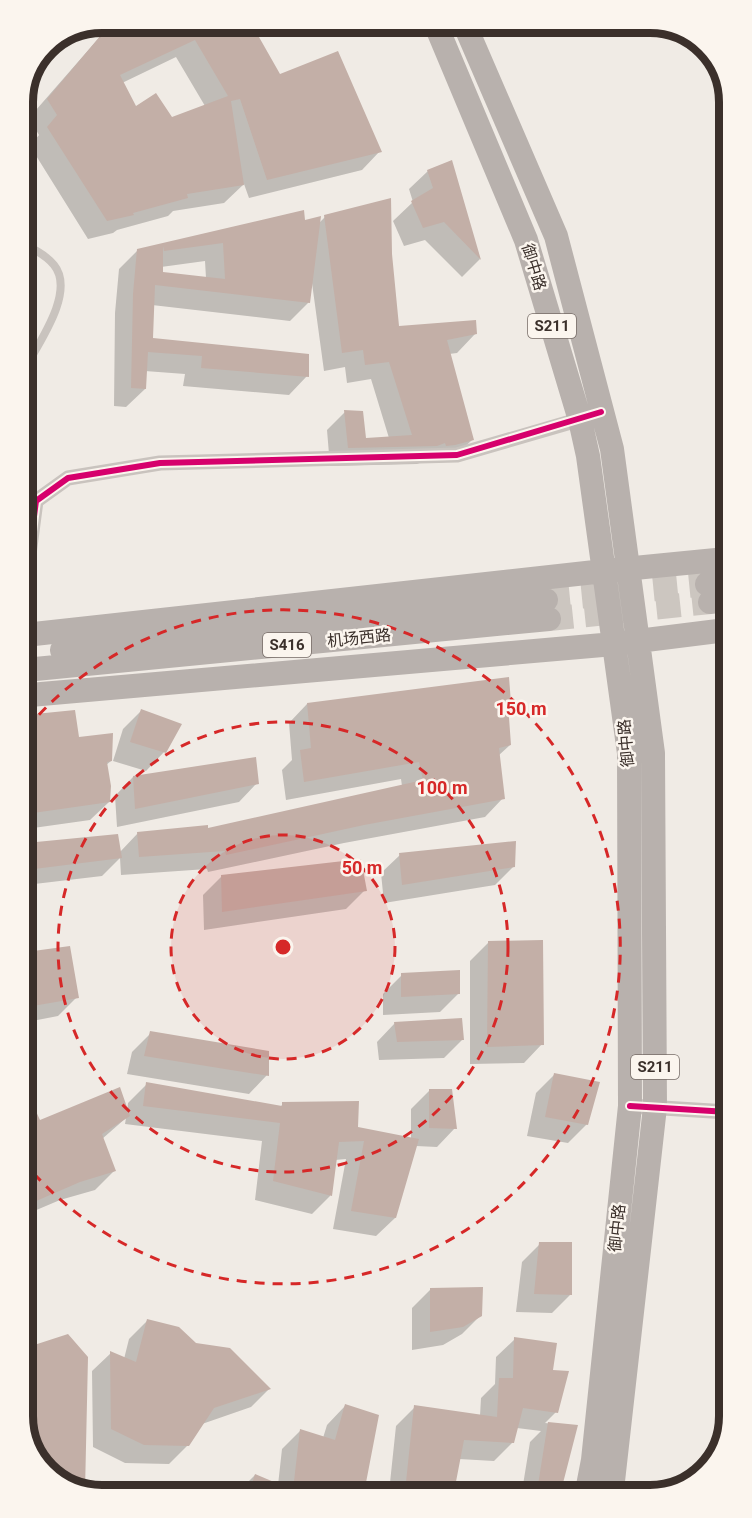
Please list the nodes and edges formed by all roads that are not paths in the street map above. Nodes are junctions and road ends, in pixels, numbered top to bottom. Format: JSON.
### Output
{"nodes":[{"id":1,"x":439,"y":33,"type":"edge"},
{"id":2,"x":468,"y":33,"type":"edge"},
{"id":3,"x":33,"y":249,"type":"edge"},
{"id":4,"x":33,"y":353,"type":"edge"},
{"id":5,"x":590,"y":416,"type":"junction"},
{"id":6,"x":33,"y":524,"type":"edge"},
{"id":7,"x":719,"y":560,"type":"edge"},
{"id":8,"x":628,"y":568,"type":"junction"},
{"id":9,"x":604,"y":571,"type":"junction"},
{"id":10,"x":719,"y":631,"type":"edge"},
{"id":11,"x":33,"y":635,"type":"edge"},
{"id":12,"x":626,"y":643,"type":"junction"},
{"id":13,"x":33,"y":653,"type":"edge"},
{"id":14,"x":33,"y":669,"type":"edge"},
{"id":15,"x":33,"y":695,"type":"edge"},
{"id":16,"x":630,"y":1106,"type":"junction"},
{"id":17,"x":655,"y":1107,"type":"junction"},
{"id":18,"x":719,"y":1111,"type":"edge"},
{"id":19,"x":588,"y":1485,"type":"edge"},
{"id":20,"x":613,"y":1485,"type":"edge"}],
"edges":[{"from":1,"to":5,"type":"main road","name":"御中路","number":"S211"},
{"from":2,"to":5,"type":"main road","name":"御中路","number":"S211"},
{"from":3,"to":4,"type":"lane"},
{"from":5,"to":6,"type":"street"},
{"from":5,"to":8,"type":"main road","name":"御中路","number":"S211"},
{"from":5,"to":9,"type":"main road","name":"御中路","number":"S211"},
{"from":7,"to":8,"type":"main road"},
{"from":8,"to":9,"type":"main road"},
{"from":8,"to":12,"type":"main road","name":"御中路","number":"S211"},
{"from":9,"to":11,"type":"main road"},
{"from":9,"to":12,"type":"main road","name":"御中路","number":"S211"},
{"from":10,"to":12,"type":"main road"},
{"from":12,"to":15,"type":"main road"},
{"from":12,"to":16,"type":"main road","name":"御中路","number":"S211"},
{"from":12,"to":17,"type":"main road","name":"御中路","number":"S211"},
{"from":13,"to":14,"type":"main road","name":"机场西路","number":"S416"},
{"from":16,"to":17,"type":"street"},
{"from":16,"to":19,"type":"main road","name":"御中路","number":"S211"},
{"from":17,"to":18,"type":"street"},
{"from":17,"to":20,"type":"main road","name":"御中路","number":"S211"}]}
